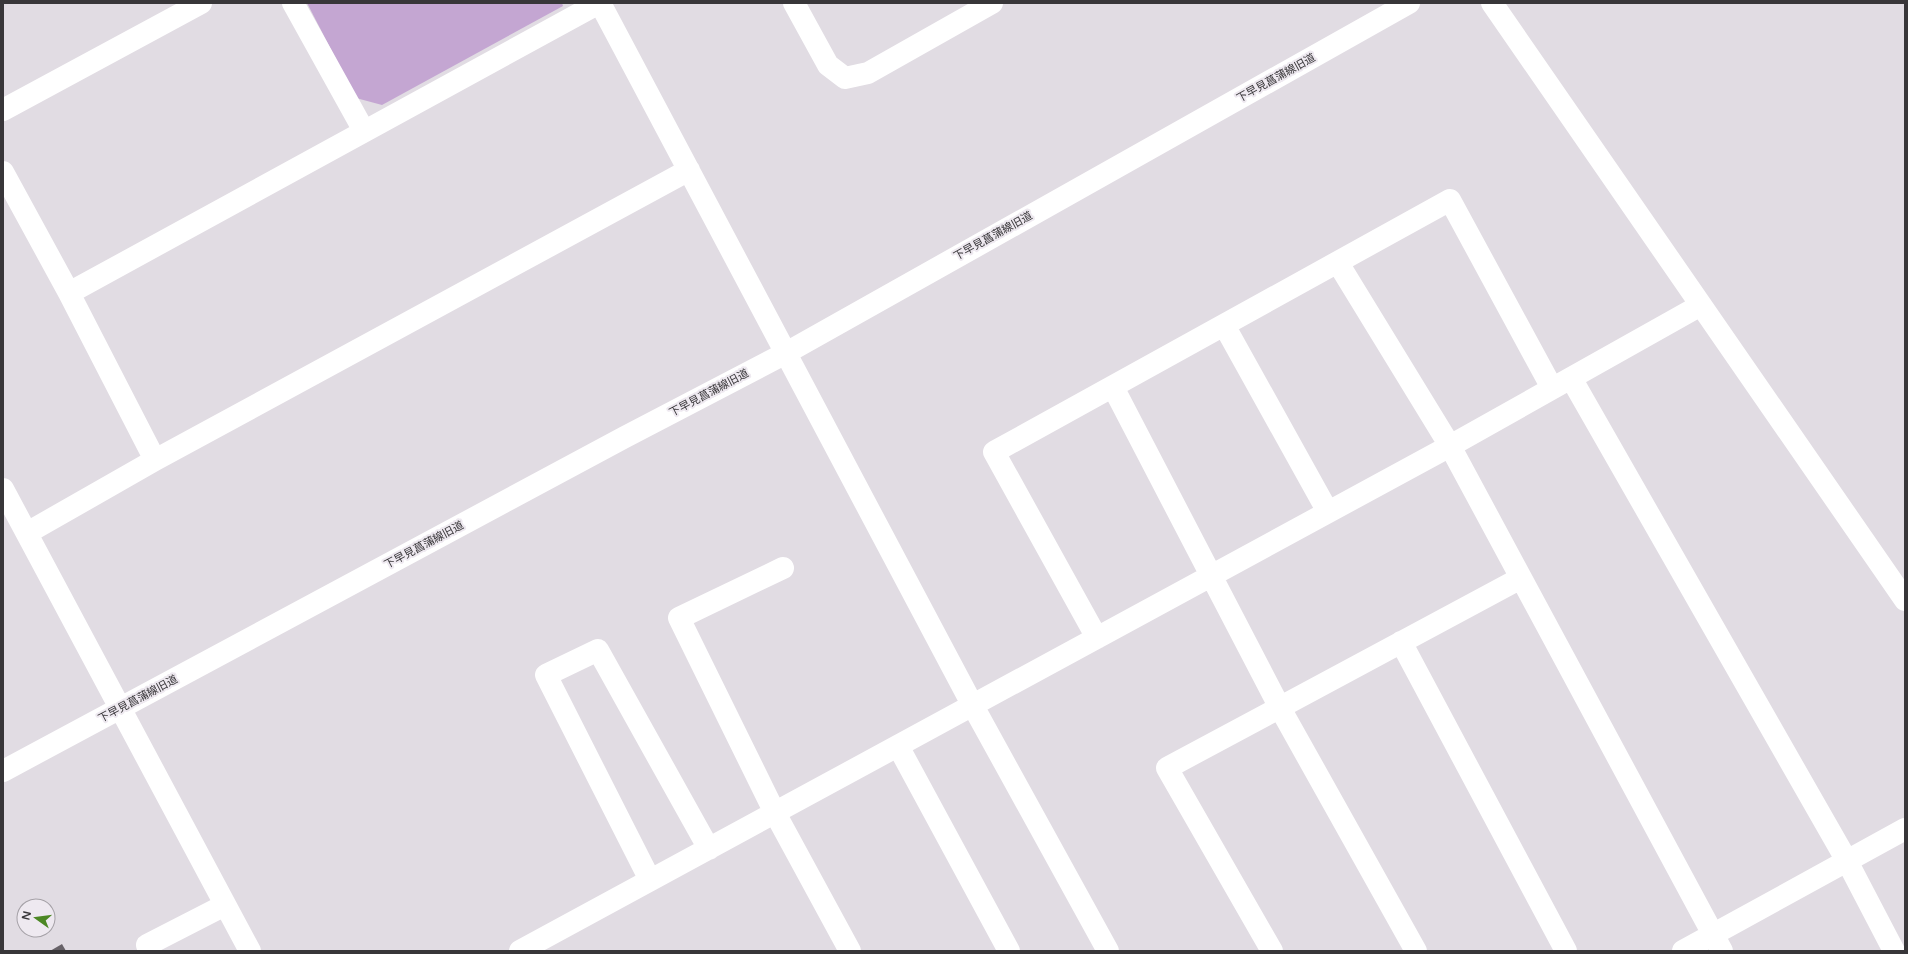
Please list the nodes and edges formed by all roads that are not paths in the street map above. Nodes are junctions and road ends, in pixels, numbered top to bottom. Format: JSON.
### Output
{"nodes":[{"id":1,"x":201,"y":3,"type":"edge"},
{"id":2,"x":293,"y":3,"type":"edge"},
{"id":3,"x":600,"y":3,"type":"edge"},
{"id":4,"x":794,"y":3,"type":"edge"},
{"id":5,"x":992,"y":3,"type":"edge"},
{"id":6,"x":1409,"y":3,"type":"edge"},
{"id":7,"x":1492,"y":3,"type":"edge"},
{"id":8,"x":3,"y":110,"type":"edge"},
{"id":9,"x":364,"y":131,"type":"junction"},
{"id":10,"x":689,"y":170,"type":"junction"},
{"id":11,"x":3,"y":172,"type":"edge"},
{"id":12,"x":1338,"y":262,"type":"junction"},
{"id":13,"x":69,"y":292,"type":"junction"},
{"id":14,"x":1701,"y":305,"type":"junction"},
{"id":15,"x":1224,"y":325,"type":"junction"},
{"id":16,"x":786,"y":353,"type":"junction"},
{"id":17,"x":1562,"y":383,"type":"junction"},
{"id":18,"x":1113,"y":387,"type":"junction"},
{"id":19,"x":1450,"y":446,"type":"junction"},
{"id":20,"x":155,"y":460,"type":"junction"},
{"id":21,"x":3,"y":488,"type":"edge"},
{"id":22,"x":1328,"y":512,"type":"junction"},
{"id":23,"x":27,"y":533,"type":"junction"},
{"id":24,"x":783,"y":568,"type":"dead end"},
{"id":25,"x":1211,"y":576,"type":"junction"},
{"id":26,"x":1521,"y":578,"type":"junction"},
{"id":27,"x":1905,"y":600,"type":"edge"},
{"id":28,"x":1097,"y":638,"type":"junction"},
{"id":29,"x":1401,"y":642,"type":"junction"},
{"id":30,"x":973,"y":706,"type":"junction"},
{"id":31,"x":120,"y":708,"type":"junction"},
{"id":32,"x":1280,"y":708,"type":"junction"},
{"id":33,"x":898,"y":746,"type":"junction"},
{"id":34,"x":3,"y":771,"type":"edge"},
{"id":35,"x":775,"y":813,"type":"junction"},
{"id":36,"x":1905,"y":829,"type":"edge"},
{"id":37,"x":709,"y":849,"type":"junction"},
{"id":38,"x":1847,"y":862,"type":"junction"},
{"id":39,"x":650,"y":880,"type":"junction"},
{"id":40,"x":225,"y":905,"type":"junction"},
{"id":41,"x":1717,"y":943,"type":"edge"},
{"id":42,"x":149,"y":951,"type":"edge"},
{"id":43,"x":250,"y":951,"type":"edge"},
{"id":44,"x":520,"y":951,"type":"edge"},
{"id":45,"x":850,"y":951,"type":"edge"},
{"id":46,"x":1009,"y":951,"type":"edge"},
{"id":47,"x":1108,"y":951,"type":"edge"},
{"id":48,"x":1272,"y":951,"type":"edge"},
{"id":49,"x":1416,"y":951,"type":"edge"},
{"id":50,"x":1566,"y":951,"type":"edge"},
{"id":51,"x":1683,"y":951,"type":"edge"},
{"id":52,"x":1894,"y":951,"type":"edge"}],
"edges":[{"from":1,"to":8,"type":"street"},
{"from":2,"to":9,"type":"street"},
{"from":3,"to":9,"type":"street"},
{"from":3,"to":10,"type":"street"},
{"from":4,"to":5,"type":"street"},
{"from":6,"to":16,"type":"street","name":"下早見菖蒲線旧道"},
{"from":7,"to":14,"type":"street"},
{"from":9,"to":13,"type":"street"},
{"from":10,"to":16,"type":"street"},
{"from":10,"to":20,"type":"street"},
{"from":11,"to":13,"type":"street"},
{"from":12,"to":15,"type":"street"},
{"from":12,"to":17,"type":"street"},
{"from":12,"to":19,"type":"street"},
{"from":13,"to":20,"type":"street"},
{"from":14,"to":17,"type":"street"},
{"from":14,"to":27,"type":"street"},
{"from":15,"to":18,"type":"street"},
{"from":15,"to":22,"type":"street"},
{"from":16,"to":30,"type":"street"},
{"from":16,"to":31,"type":"street","name":"下早見菖蒲線旧道"},
{"from":17,"to":19,"type":"street"},
{"from":17,"to":38,"type":"street"},
{"from":18,"to":25,"type":"street"},
{"from":18,"to":28,"type":"street"},
{"from":19,"to":22,"type":"street"},
{"from":19,"to":26,"type":"street"},
{"from":20,"to":23,"type":"street"},
{"from":21,"to":23,"type":"street"},
{"from":22,"to":25,"type":"street"},
{"from":23,"to":31,"type":"street"},
{"from":24,"to":35,"type":"street"},
{"from":25,"to":28,"type":"street"},
{"from":25,"to":32,"type":"street"},
{"from":26,"to":29,"type":"street"},
{"from":26,"to":41,"type":"street"},
{"from":28,"to":30,"type":"street"},
{"from":29,"to":32,"type":"street"},
{"from":29,"to":50,"type":"street"},
{"from":30,"to":33,"type":"street"},
{"from":30,"to":47,"type":"street"},
{"from":31,"to":34,"type":"street","name":"下早見菖蒲線旧道"},
{"from":31,"to":40,"type":"street"},
{"from":32,"to":48,"type":"street"},
{"from":32,"to":49,"type":"street"},
{"from":33,"to":35,"type":"street"},
{"from":33,"to":46,"type":"street"},
{"from":35,"to":37,"type":"street"},
{"from":35,"to":45,"type":"street"},
{"from":36,"to":38,"type":"street"},
{"from":37,"to":39,"type":"street"},
{"from":37,"to":39,"type":"street"},
{"from":38,"to":41,"type":"street"},
{"from":38,"to":52,"type":"street"},
{"from":39,"to":44,"type":"street"},
{"from":40,"to":42,"type":"street"},
{"from":40,"to":43,"type":"street"},
{"from":41,"to":51,"type":"street"}]}
